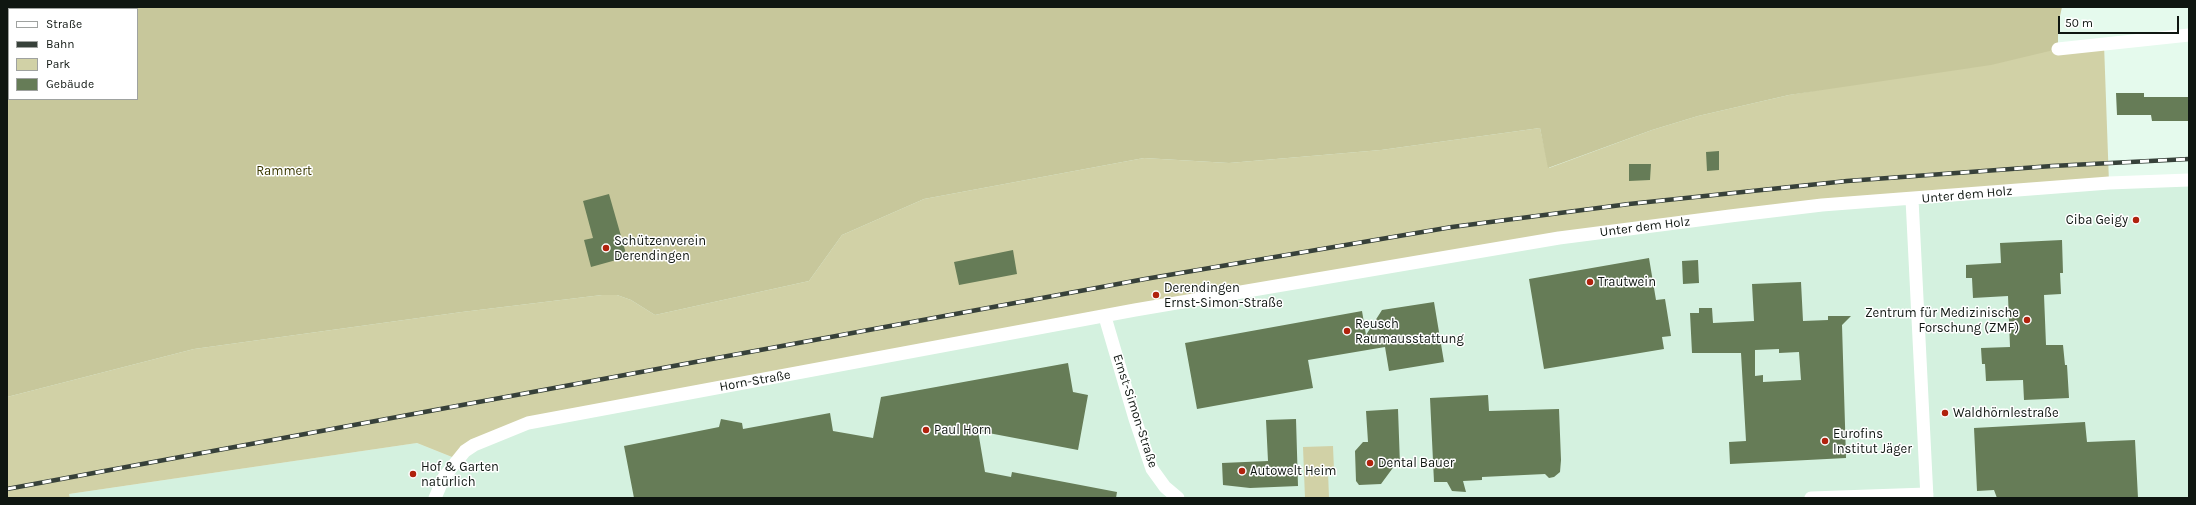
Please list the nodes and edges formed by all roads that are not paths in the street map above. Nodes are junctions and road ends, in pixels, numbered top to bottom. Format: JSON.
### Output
{"nodes":[{"id":1,"x":2189,"y":35,"type":"edge"},
{"id":2,"x":2058,"y":49,"type":"dead end"},
{"id":3,"x":2189,"y":180,"type":"edge"},
{"id":4,"x":1912,"y":199,"type":"junction"},
{"id":5,"x":1105,"y":316,"type":"junction"},
{"id":6,"x":1927,"y":496,"type":"edge"},
{"id":7,"x":435,"y":498,"type":"edge"},
{"id":8,"x":1178,"y":498,"type":"edge"},
{"id":9,"x":1811,"y":498,"type":"edge"}],
"edges":[{"from":1,"to":2,"type":"street"},
{"from":3,"to":4,"type":"street","name":"Unter dem Holz"},
{"from":4,"to":5,"type":"street","name":"Unter dem Holz"},
{"from":4,"to":6,"type":"street"},
{"from":5,"to":7,"type":"street","name":"Horn-Straße"},
{"from":5,"to":8,"type":"street","name":"Ernst-Simon-Straße"},
{"from":6,"to":9,"type":"street"}]}
